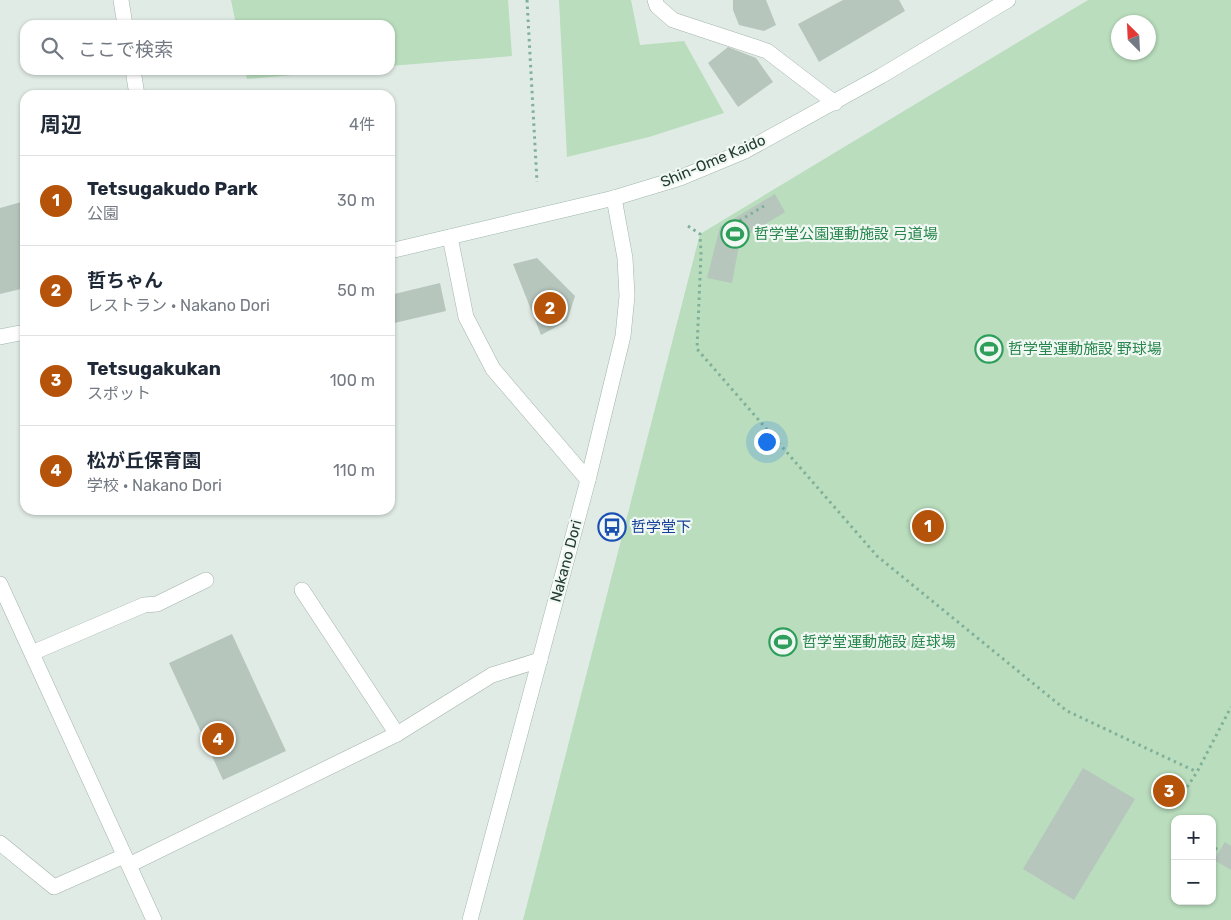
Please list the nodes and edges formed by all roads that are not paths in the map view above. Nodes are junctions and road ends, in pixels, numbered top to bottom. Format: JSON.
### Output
{"nodes":[{"id":1,"x":121,"y":0,"type":"edge"},
{"id":2,"x":656,"y":0,"type":"edge"},
{"id":3,"x":1008,"y":0,"type":"edge"},
{"id":4,"x":124,"y":20,"type":"edge"},
{"id":5,"x":134,"y":75,"type":"edge"},
{"id":6,"x":136,"y":90,"type":"edge"},
{"id":7,"x":835,"y":103,"type":"junction"},
{"id":8,"x":614,"y":198,"type":"junction"},
{"id":9,"x":450,"y":237,"type":"junction"},
{"id":10,"x":395,"y":250,"type":"edge"},
{"id":11,"x":20,"y":333,"type":"edge"},
{"id":12,"x":0,"y":337,"type":"edge"},
{"id":13,"x":588,"y":480,"type":"junction"},
{"id":14,"x":206,"y":580,"type":"dead end"},
{"id":15,"x":0,"y":584,"type":"edge"},
{"id":16,"x":302,"y":590,"type":"dead end"},
{"id":17,"x":32,"y":653,"type":"junction"},
{"id":18,"x":540,"y":660,"type":"junction"},
{"id":19,"x":397,"y":734,"type":"junction"},
{"id":20,"x":0,"y":843,"type":"edge"},
{"id":21,"x":126,"y":861,"type":"junction"},
{"id":22,"x":154,"y":920,"type":"edge"},
{"id":23,"x":470,"y":920,"type":"edge"}],
"edges":[{"from":1,"to":4,"type":"main road"},
{"from":2,"to":7,"type":"main road"},
{"from":3,"to":7,"type":"main road","name":"Shin-Ome Kaido"},
{"from":5,"to":6,"type":"main road"},
{"from":7,"to":8,"type":"main road","name":"Shin-Ome Kaido"},
{"from":8,"to":9,"type":"main road","name":"Shin-Ome Kaido"},
{"from":8,"to":13,"type":"main road","name":"Nakano Dori"},
{"from":9,"to":10,"type":"main road","name":"Shin-Ome Kaido"},
{"from":9,"to":13,"type":"main road"},
{"from":11,"to":12,"type":"main road"},
{"from":13,"to":18,"type":"main road","name":"Nakano Dori"},
{"from":14,"to":17,"type":"main road"},
{"from":15,"to":17,"type":"main road"},
{"from":16,"to":19,"type":"main road"},
{"from":17,"to":21,"type":"main road"},
{"from":18,"to":19,"type":"main road"},
{"from":18,"to":23,"type":"main road","name":"Nakano Dori"},
{"from":19,"to":21,"type":"main road"},
{"from":20,"to":21,"type":"main road"},
{"from":21,"to":22,"type":"main road"}]}
